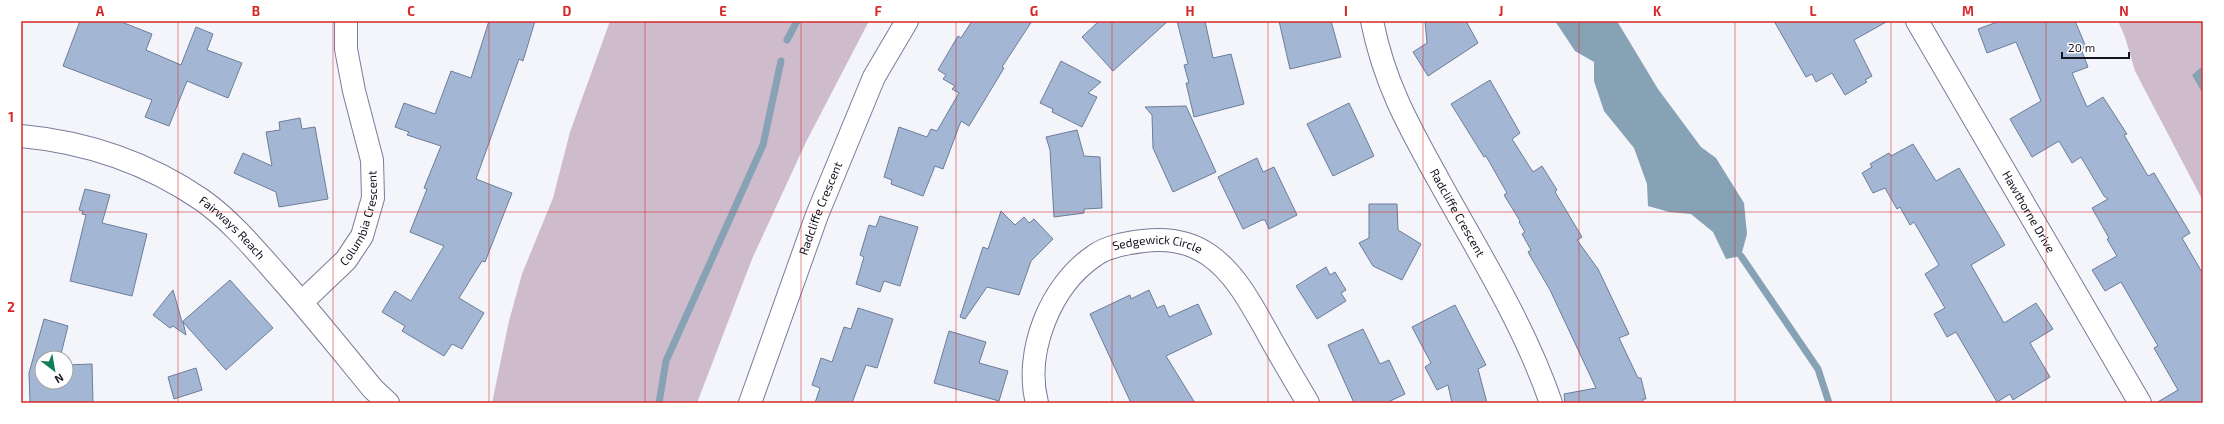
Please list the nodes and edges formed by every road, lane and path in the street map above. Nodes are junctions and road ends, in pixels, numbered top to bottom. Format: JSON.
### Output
{"nodes":[{"id":1,"x":346,"y":21,"type":"edge"},
{"id":2,"x":907,"y":21,"type":"edge"},
{"id":3,"x":1372,"y":21,"type":"edge"},
{"id":4,"x":1917,"y":21,"type":"edge"},
{"id":5,"x":21,"y":136,"type":"edge"},
{"id":6,"x":302,"y":302,"type":"junction"},
{"id":7,"x":388,"y":403,"type":"edge"},
{"id":8,"x":750,"y":403,"type":"edge"},
{"id":9,"x":1037,"y":403,"type":"edge"},
{"id":10,"x":1308,"y":403,"type":"edge"},
{"id":11,"x":1551,"y":403,"type":"edge"},
{"id":12,"x":2140,"y":403,"type":"edge"}],
"edges":[{"from":1,"to":6,"type":"street","name":"Columbia Crescent"},
{"from":2,"to":8,"type":"street","name":"Radcliffe Crescent"},
{"from":3,"to":11,"type":"street","name":"Radcliffe Crescent"},
{"from":4,"to":12,"type":"street","name":"Hawthorne Drive"},
{"from":5,"to":6,"type":"street","name":"Fairways Reach"},
{"from":6,"to":7,"type":"street","name":"Fairways Reach"},
{"from":9,"to":10,"type":"street","name":"Sedgewick Circle"}]}
